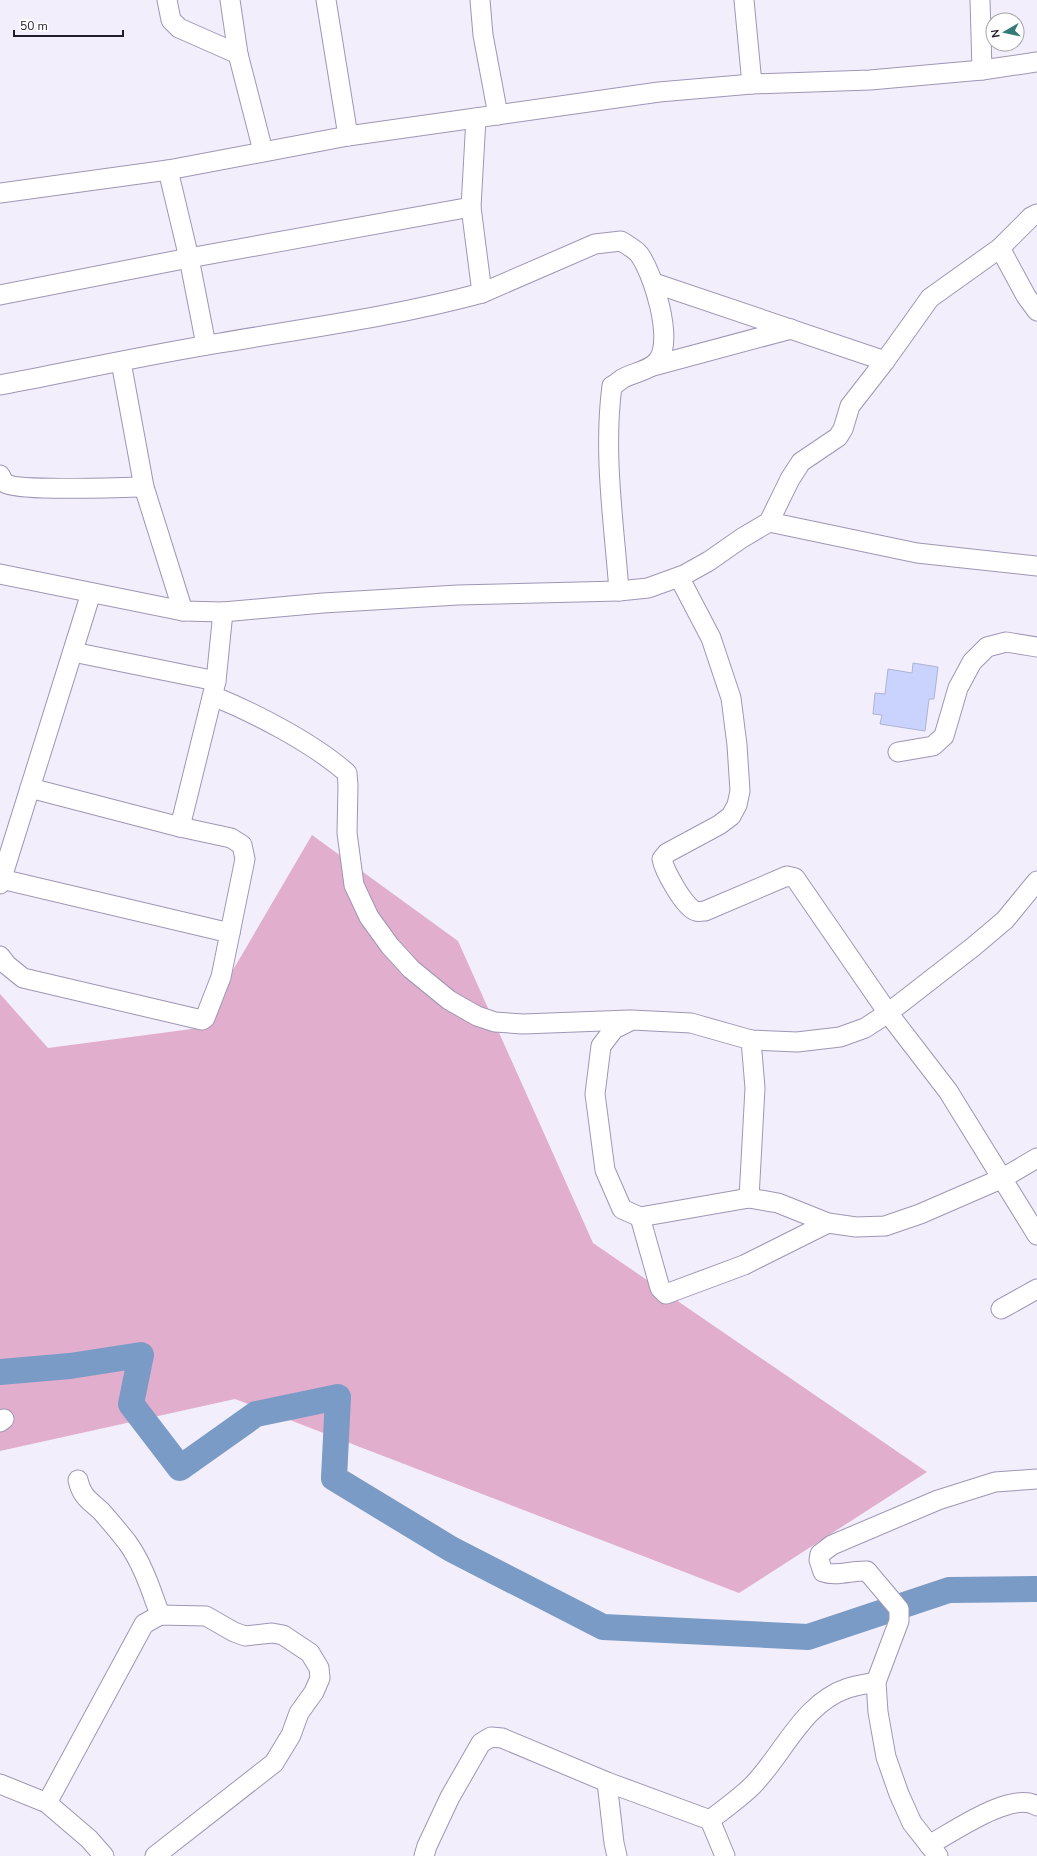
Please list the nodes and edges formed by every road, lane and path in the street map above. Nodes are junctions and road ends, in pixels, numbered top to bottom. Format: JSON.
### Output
{"nodes":[{"id":1,"x":160,"y":0,"type":"edge"},
{"id":2,"x":167,"y":0,"type":"edge"},
{"id":3,"x":230,"y":0,"type":"edge"},
{"id":4,"x":326,"y":0,"type":"edge"},
{"id":5,"x":480,"y":0,"type":"edge"},
{"id":6,"x":744,"y":0,"type":"edge"},
{"id":7,"x":980,"y":0,"type":"edge"},
{"id":8,"x":171,"y":20,"type":"junction"},
{"id":9,"x":238,"y":54,"type":"junction"},
{"id":10,"x":1037,"y":62,"type":"edge"},
{"id":11,"x":982,"y":70,"type":"junction"},
{"id":12,"x":752,"y":84,"type":"junction"},
{"id":13,"x":498,"y":115,"type":"junction"},
{"id":14,"x":476,"y":118,"type":"junction"},
{"id":15,"x":348,"y":136,"type":"junction"},
{"id":16,"x":264,"y":151,"type":"junction"},
{"id":17,"x":168,"y":170,"type":"junction"},
{"id":18,"x":0,"y":193,"type":"edge"},
{"id":19,"x":471,"y":206,"type":"junction"},
{"id":20,"x":1037,"y":214,"type":"edge"},
{"id":21,"x":1000,"y":248,"type":"junction"},
{"id":22,"x":189,"y":258,"type":"junction"},
{"id":23,"x":654,"y":283,"type":"junction"},
{"id":24,"x":482,"y":293,"type":"junction"},
{"id":25,"x":0,"y":295,"type":"edge"},
{"id":26,"x":1037,"y":311,"type":"edge"},
{"id":27,"x":791,"y":329,"type":"junction"},
{"id":28,"x":206,"y":345,"type":"junction"},
{"id":29,"x":885,"y":361,"type":"junction"},
{"id":30,"x":121,"y":362,"type":"junction"},
{"id":31,"x":653,"y":366,"type":"junction"},
{"id":32,"x":0,"y":385,"type":"edge"},
{"id":33,"x":0,"y":475,"type":"edge"},
{"id":34,"x":144,"y":487,"type":"junction"},
{"id":35,"x":769,"y":522,"type":"junction"},
{"id":36,"x":1037,"y":566,"type":"edge"},
{"id":37,"x":0,"y":574,"type":"edge"},
{"id":38,"x":679,"y":577,"type":"junction"},
{"id":39,"x":619,"y":591,"type":"junction"},
{"id":40,"x":91,"y":593,"type":"junction"},
{"id":41,"x":183,"y":611,"type":"junction"},
{"id":42,"x":223,"y":612,"type":"junction"},
{"id":43,"x":1037,"y":647,"type":"edge"},
{"id":44,"x":73,"y":652,"type":"junction"},
{"id":45,"x":214,"y":689,"type":"junction"},
{"id":46,"x":898,"y":752,"type":"dead end"},
{"id":47,"x":30,"y":788,"type":"junction"},
{"id":48,"x":180,"y":827,"type":"junction"},
{"id":49,"x":1037,"y":881,"type":"edge"},
{"id":50,"x":1,"y":882,"type":"edge"},
{"id":51,"x":230,"y":933,"type":"junction"},
{"id":52,"x":0,"y":956,"type":"edge"},
{"id":53,"x":888,"y":1013,"type":"junction"},
{"id":54,"x":632,"y":1020,"type":"junction"},
{"id":55,"x":751,"y":1040,"type":"junction"},
{"id":56,"x":1037,"y":1158,"type":"edge"},
{"id":57,"x":1003,"y":1178,"type":"junction"},
{"id":58,"x":749,"y":1198,"type":"junction"},
{"id":59,"x":640,"y":1217,"type":"junction"},
{"id":60,"x":828,"y":1223,"type":"junction"},
{"id":61,"x":1037,"y":1235,"type":"edge"},
{"id":62,"x":1037,"y":1288,"type":"edge"},
{"id":63,"x":1001,"y":1309,"type":"dead end"},
{"id":64,"x":1037,"y":1479,"type":"edge"},
{"id":65,"x":78,"y":1480,"type":"dead end"},
{"id":66,"x":160,"y":1615,"type":"junction"},
{"id":67,"x":876,"y":1682,"type":"junction"},
{"id":68,"x":607,"y":1782,"type":"junction"},
{"id":69,"x":0,"y":1784,"type":"edge"},
{"id":70,"x":47,"y":1803,"type":"junction"},
{"id":71,"x":1037,"y":1806,"type":"edge"},
{"id":72,"x":710,"y":1820,"type":"junction"},
{"id":73,"x":933,"y":1850,"type":"edge"},
{"id":74,"x":104,"y":1856,"type":"edge"},
{"id":75,"x":155,"y":1856,"type":"edge"},
{"id":76,"x":424,"y":1856,"type":"edge"},
{"id":77,"x":617,"y":1856,"type":"edge"},
{"id":78,"x":725,"y":1856,"type":"edge"}],
"edges":[{"from":1,"to":8,"type":"street"},
{"from":2,"to":8,"type":"street"},
{"from":3,"to":9,"type":"street"},
{"from":4,"to":15,"type":"street"},
{"from":5,"to":13,"type":"street"},
{"from":6,"to":12,"type":"street"},
{"from":7,"to":11,"type":"street"},
{"from":8,"to":9,"type":"street"},
{"from":9,"to":16,"type":"street"},
{"from":10,"to":11,"type":"street"},
{"from":11,"to":12,"type":"street"},
{"from":12,"to":13,"type":"street"},
{"from":13,"to":14,"type":"street"},
{"from":14,"to":15,"type":"street"},
{"from":14,"to":19,"type":"street"},
{"from":15,"to":16,"type":"street"},
{"from":16,"to":17,"type":"street"},
{"from":17,"to":18,"type":"street"},
{"from":17,"to":22,"type":"street"},
{"from":19,"to":22,"type":"street"},
{"from":19,"to":24,"type":"street"},
{"from":20,"to":21,"type":"street"},
{"from":21,"to":26,"type":"street"},
{"from":21,"to":29,"type":"street"},
{"from":22,"to":25,"type":"street"},
{"from":22,"to":28,"type":"street"},
{"from":23,"to":24,"type":"street"},
{"from":23,"to":27,"type":"street"},
{"from":23,"to":31,"type":"street"},
{"from":24,"to":28,"type":"street"},
{"from":27,"to":29,"type":"street"},
{"from":27,"to":31,"type":"street"},
{"from":28,"to":30,"type":"street"},
{"from":29,"to":35,"type":"street"},
{"from":30,"to":32,"type":"street"},
{"from":30,"to":34,"type":"street"},
{"from":31,"to":39,"type":"street"},
{"from":33,"to":34,"type":"street"},
{"from":34,"to":41,"type":"street"},
{"from":35,"to":36,"type":"street"},
{"from":35,"to":38,"type":"street"},
{"from":37,"to":40,"type":"street"},
{"from":38,"to":39,"type":"street"},
{"from":38,"to":53,"type":"street"},
{"from":39,"to":42,"type":"street"},
{"from":40,"to":41,"type":"street"},
{"from":40,"to":44,"type":"street"},
{"from":41,"to":42,"type":"street"},
{"from":42,"to":45,"type":"street"},
{"from":43,"to":46,"type":"street"},
{"from":44,"to":45,"type":"street"},
{"from":44,"to":47,"type":"street"},
{"from":45,"to":48,"type":"street"},
{"from":45,"to":54,"type":"street"},
{"from":47,"to":48,"type":"street"},
{"from":47,"to":50,"type":"street"},
{"from":48,"to":51,"type":"street"},
{"from":49,"to":53,"type":"street"},
{"from":50,"to":51,"type":"street"},
{"from":51,"to":52,"type":"street"},
{"from":53,"to":55,"type":"street"},
{"from":53,"to":57,"type":"street"},
{"from":54,"to":55,"type":"street"},
{"from":54,"to":59,"type":"street"},
{"from":55,"to":58,"type":"street"},
{"from":56,"to":57,"type":"street"},
{"from":57,"to":60,"type":"street"},
{"from":57,"to":61,"type":"street"},
{"from":58,"to":59,"type":"street"},
{"from":58,"to":60,"type":"street"},
{"from":59,"to":60,"type":"street"},
{"from":62,"to":63,"type":"street"},
{"from":64,"to":67,"type":"street"},
{"from":65,"to":66,"type":"street"},
{"from":66,"to":70,"type":"street"},
{"from":66,"to":75,"type":"street"},
{"from":67,"to":72,"type":"street"},
{"from":67,"to":73,"type":"street"},
{"from":68,"to":72,"type":"street"},
{"from":68,"to":76,"type":"street"},
{"from":68,"to":77,"type":"street"},
{"from":69,"to":70,"type":"street"},
{"from":70,"to":74,"type":"street"},
{"from":71,"to":73,"type":"street"},
{"from":72,"to":78,"type":"street"}]}
